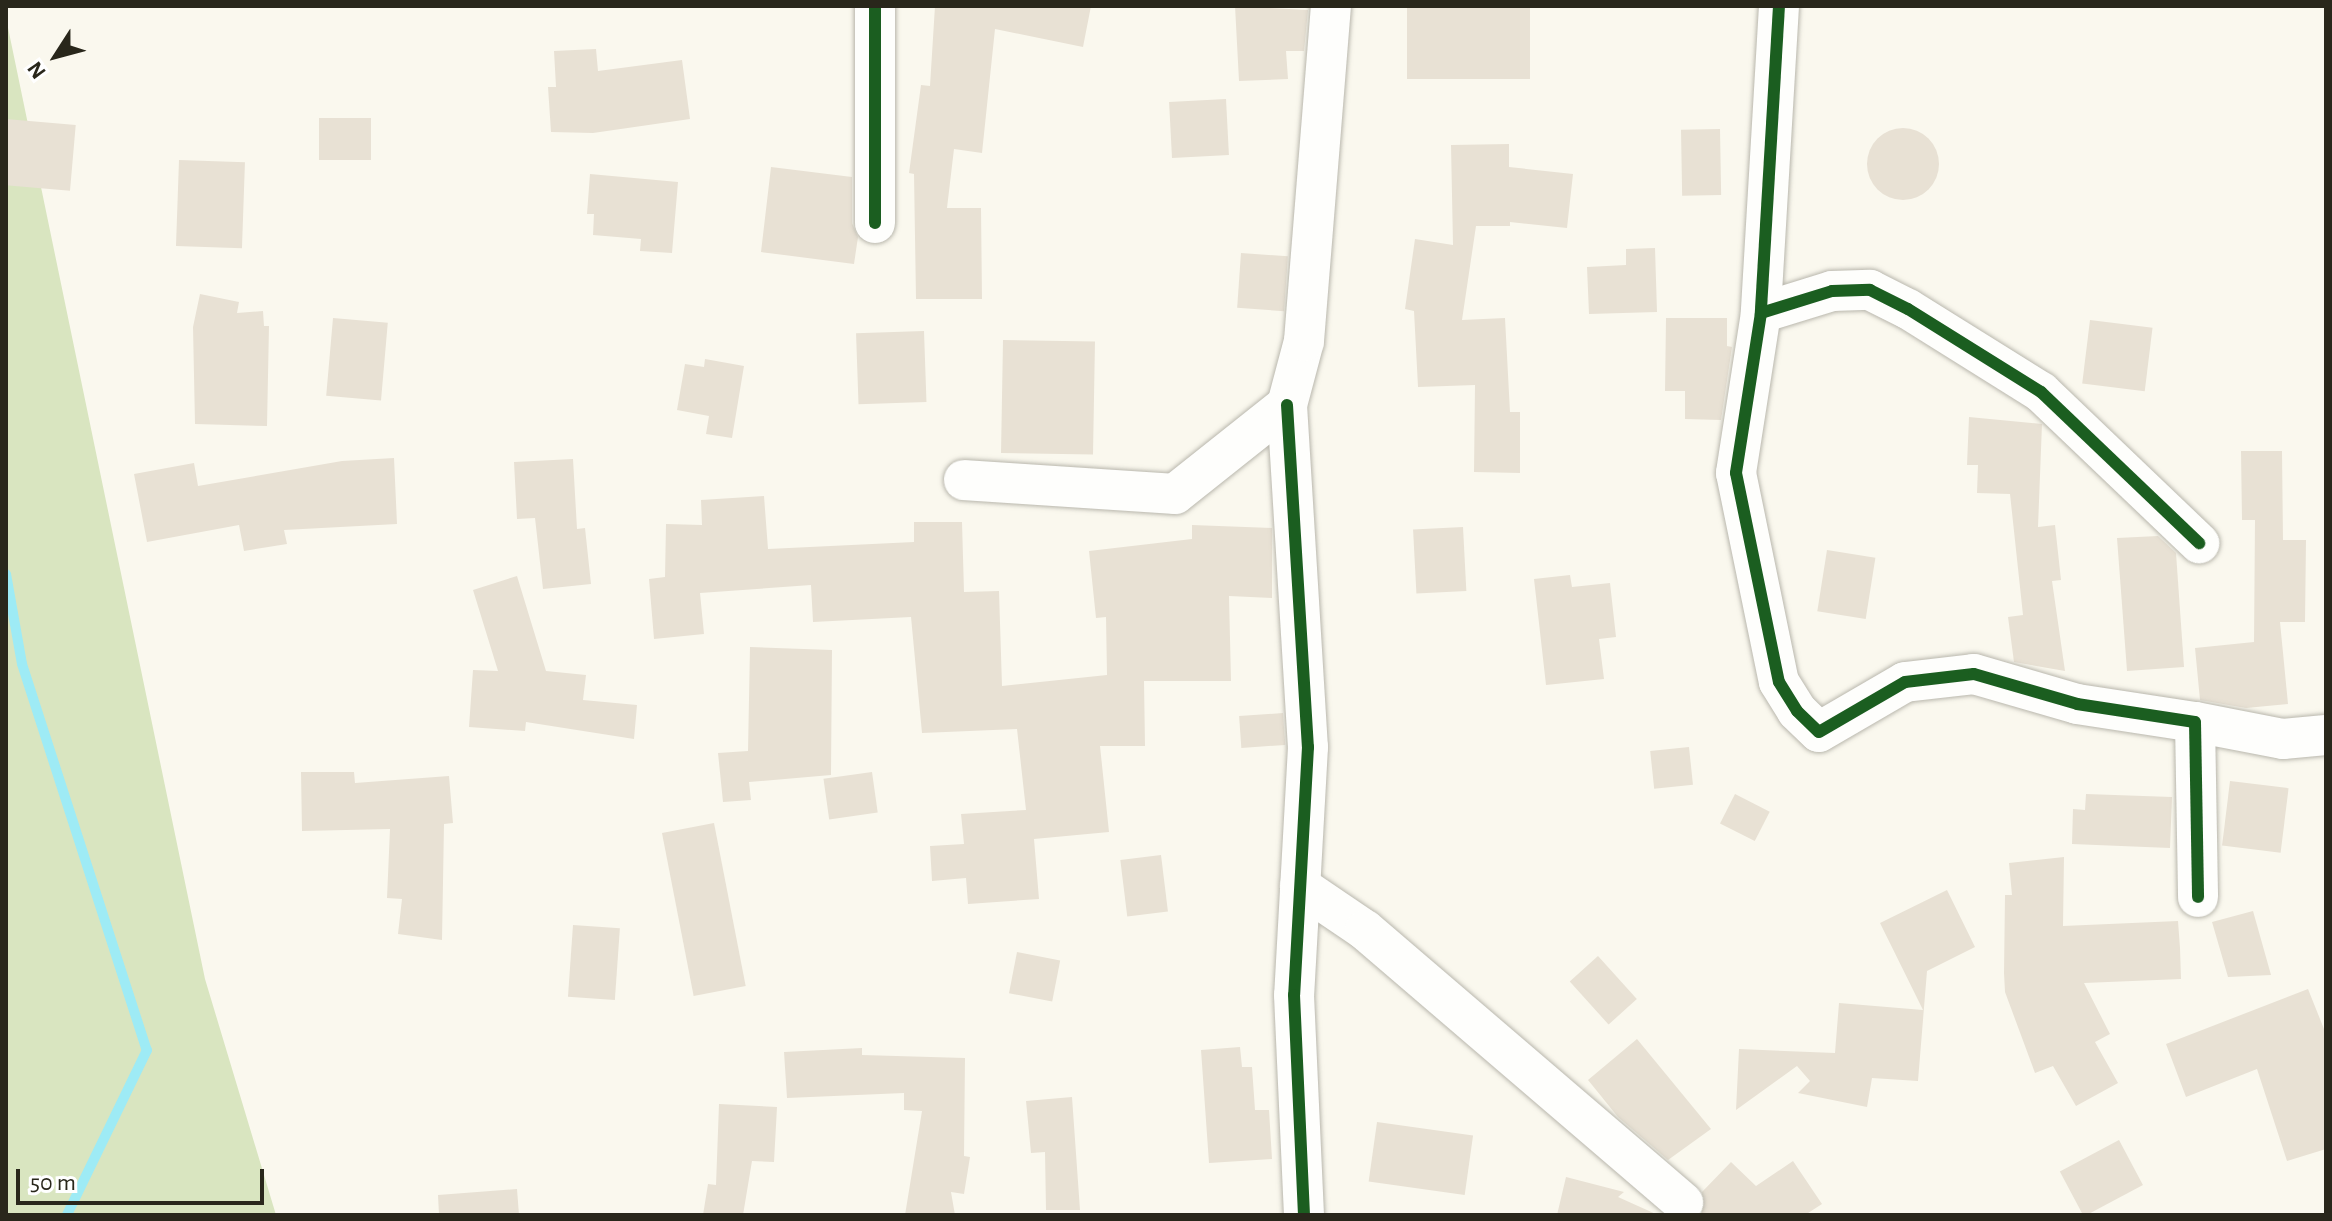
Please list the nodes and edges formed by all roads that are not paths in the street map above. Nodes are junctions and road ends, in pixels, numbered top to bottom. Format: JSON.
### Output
{"nodes":[{"id":1,"x":875,"y":6,"type":"edge"},
{"id":2,"x":1331,"y":6,"type":"edge"},
{"id":3,"x":1779,"y":6,"type":"edge"},
{"id":4,"x":875,"y":223,"type":"dead end"},
{"id":5,"x":1761,"y":313,"type":"junction"},
{"id":6,"x":1287,"y":405,"type":"junction"},
{"id":7,"x":964,"y":480,"type":"dead end"},
{"id":8,"x":2199,"y":543,"type":"dead end"},
{"id":9,"x":2195,"y":722,"type":"junction"},
{"id":10,"x":2326,"y":735,"type":"edge"},
{"id":11,"x":1300,"y":886,"type":"junction"},
{"id":12,"x":2198,"y":897,"type":"dead end"},
{"id":13,"x":1683,"y":1203,"type":"dead end"},
{"id":14,"x":1304,"y":1215,"type":"edge"}],
"edges":[{"from":1,"to":4,"type":"street"},
{"from":2,"to":6,"type":"street"},
{"from":3,"to":5,"type":"street"},
{"from":5,"to":8,"type":"street"},
{"from":5,"to":9,"type":"street"},
{"from":6,"to":7,"type":"street"},
{"from":6,"to":11,"type":"street"},
{"from":9,"to":10,"type":"street"},
{"from":9,"to":12,"type":"street"},
{"from":11,"to":13,"type":"street"},
{"from":11,"to":14,"type":"street"}]}
